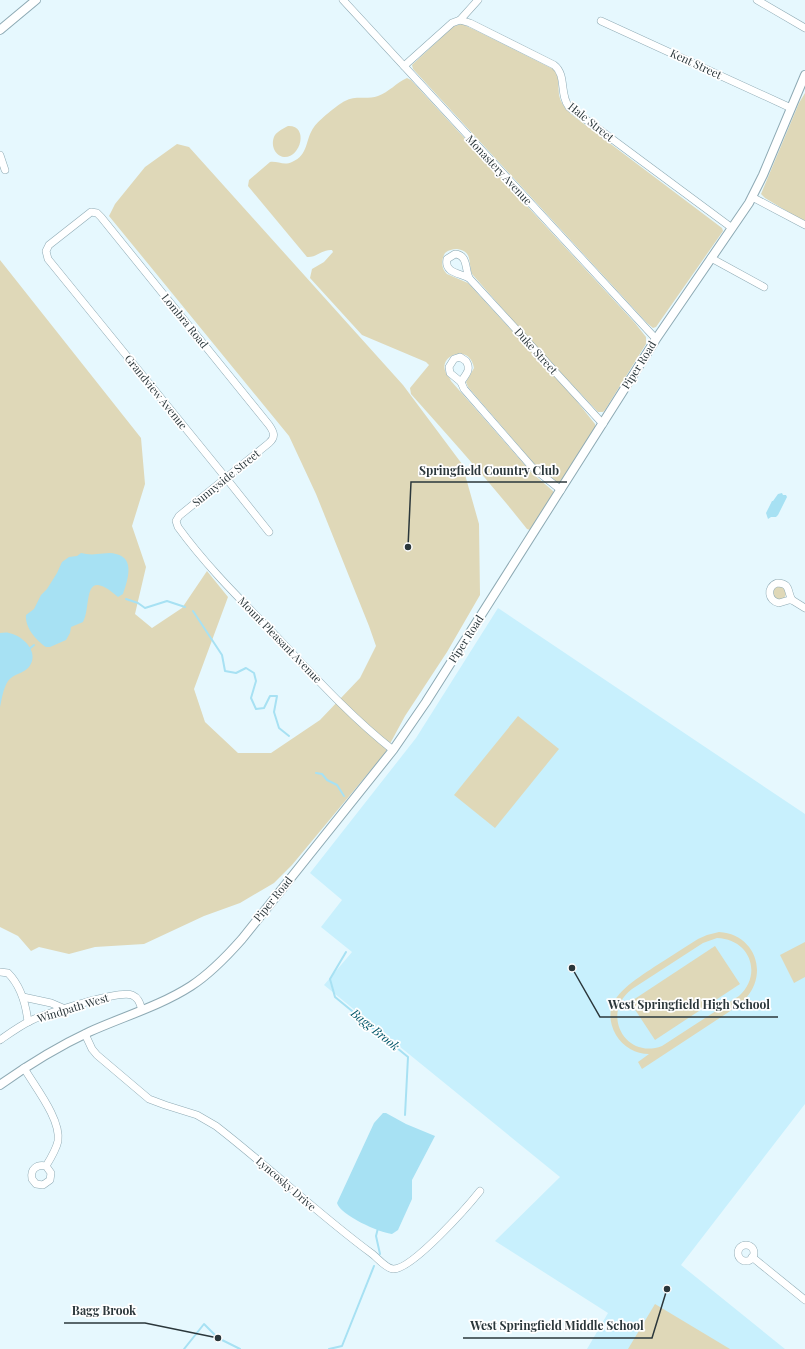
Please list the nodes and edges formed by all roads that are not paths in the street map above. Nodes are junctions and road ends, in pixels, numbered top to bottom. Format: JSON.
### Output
{"nodes":[{"id":1,"x":36,"y":0,"type":"edge"},
{"id":2,"x":343,"y":0,"type":"edge"},
{"id":3,"x":478,"y":0,"type":"edge"},
{"id":4,"x":757,"y":0,"type":"edge"},
{"id":5,"x":460,"y":20,"type":"junction"},
{"id":6,"x":601,"y":21,"type":"dead end"},
{"id":7,"x":805,"y":28,"type":"edge"},
{"id":8,"x":0,"y":30,"type":"edge"},
{"id":9,"x":404,"y":66,"type":"junction"},
{"id":10,"x":804,"y":79,"type":"edge"},
{"id":11,"x":791,"y":108,"type":"junction"},
{"id":12,"x":0,"y":155,"type":"edge"},
{"id":13,"x":4,"y":170,"type":"dead end"},
{"id":14,"x":752,"y":197,"type":"junction"},
{"id":15,"x":805,"y":226,"type":"edge"},
{"id":16,"x":732,"y":228,"type":"junction"},
{"id":17,"x":46,"y":251,"type":"joint"},
{"id":18,"x":711,"y":258,"type":"junction"},
{"id":19,"x":469,"y":278,"type":"dead end"},
{"id":20,"x":764,"y":287,"type":"dead end"},
{"id":21,"x":656,"y":339,"type":"junction"},
{"id":22,"x":461,"y":382,"type":"dead end"},
{"id":23,"x":603,"y":424,"type":"junction"},
{"id":24,"x":274,"y":433,"type":"joint"},
{"id":25,"x":226,"y":478,"type":"junction"},
{"id":26,"x":561,"y":490,"type":"junction"},
{"id":27,"x":176,"y":521,"type":"joint"},
{"id":28,"x":269,"y":532,"type":"dead end"},
{"id":29,"x":792,"y":600,"type":"dead end"},
{"id":30,"x":805,"y":608,"type":"edge"},
{"id":31,"x":393,"y":750,"type":"junction"},
{"id":32,"x":0,"y":972,"type":"edge"},
{"id":33,"x":23,"y":997,"type":"junction"},
{"id":34,"x":65,"y":1009,"type":"junction"},
{"id":35,"x":142,"y":1010,"type":"junction"},
{"id":36,"x":28,"y":1022,"type":"junction"},
{"id":37,"x":85,"y":1034,"type":"junction"},
{"id":38,"x":0,"y":1040,"type":"edge"},
{"id":39,"x":24,"y":1068,"type":"junction"},
{"id":40,"x":0,"y":1085,"type":"edge"},
{"id":41,"x":46,"y":1166,"type":"dead end"},
{"id":42,"x":480,"y":1191,"type":"dead end"},
{"id":43,"x":752,"y":1257,"type":"dead end"},
{"id":44,"x":805,"y":1300,"type":"edge"}],
"edges":[{"from":1,"to":8,"type":"main road"},
{"from":2,"to":9,"type":"street","name":"Monastery Avenue"},
{"from":3,"to":5,"type":"street"},
{"from":4,"to":7,"type":"street"},
{"from":5,"to":9,"type":"street"},
{"from":5,"to":16,"type":"street","name":"Hale Street"},
{"from":6,"to":11,"type":"street","name":"Kent Street"},
{"from":9,"to":21,"type":"street","name":"Monastery Avenue"},
{"from":10,"to":11,"type":"main road","name":"Piper Road"},
{"from":11,"to":14,"type":"main road","name":"Piper Road"},
{"from":12,"to":13,"type":"street"},
{"from":14,"to":15,"type":"street"},
{"from":14,"to":16,"type":"main road","name":"Piper Road"},
{"from":16,"to":18,"type":"main road","name":"Piper Road"},
{"from":17,"to":24,"type":"street","name":"Lombra Road"},
{"from":17,"to":25,"type":"street","name":"Grandview Avenue"},
{"from":18,"to":20,"type":"street"},
{"from":18,"to":21,"type":"main road","name":"Piper Road"},
{"from":19,"to":23,"type":"street","name":"Duke Street"},
{"from":21,"to":23,"type":"main road","name":"Piper Road"},
{"from":22,"to":26,"type":"street"},
{"from":23,"to":26,"type":"main road","name":"Piper Road"},
{"from":24,"to":25,"type":"street","name":"Sunnyside Street"},
{"from":25,"to":27,"type":"street","name":"Sunnyside Street"},
{"from":25,"to":28,"type":"street","name":"Grandview Avenue"},
{"from":26,"to":31,"type":"main road","name":"Piper Road"},
{"from":27,"to":31,"type":"street","name":"Mount Pleasant Avenue"},
{"from":29,"to":30,"type":"street"},
{"from":31,"to":35,"type":"main road","name":"Piper Road"},
{"from":32,"to":33,"type":"street"},
{"from":33,"to":34,"type":"street"},
{"from":33,"to":36,"type":"street"},
{"from":34,"to":35,"type":"street","name":"Windpath West"},
{"from":34,"to":36,"type":"street","name":"Windpath West"},
{"from":35,"to":37,"type":"main road","name":"Piper Road"},
{"from":36,"to":38,"type":"street","name":"Windpath West"},
{"from":37,"to":39,"type":"main road","name":"Piper Road"},
{"from":37,"to":42,"type":"street","name":"Lyncosky Drive"},
{"from":39,"to":40,"type":"main road","name":"Piper Road"},
{"from":39,"to":41,"type":"street"},
{"from":43,"to":44,"type":"street"}]}
